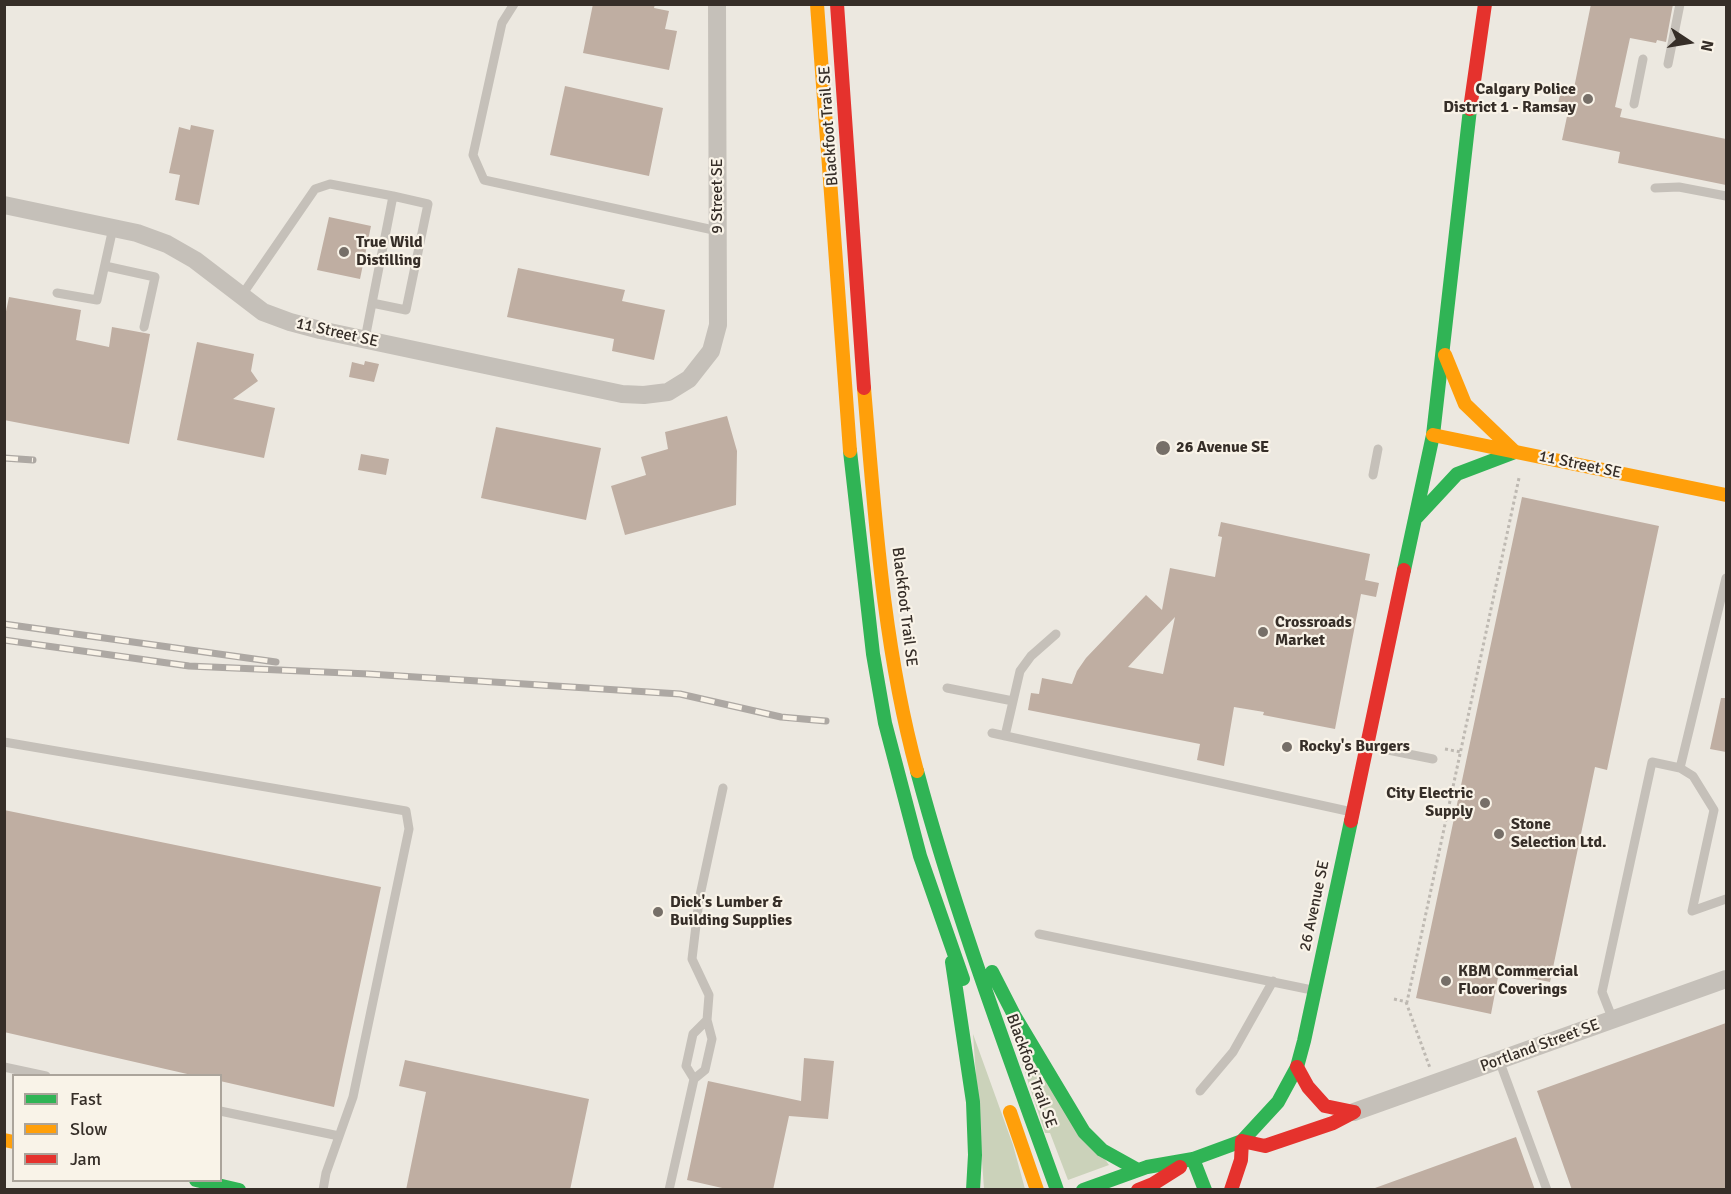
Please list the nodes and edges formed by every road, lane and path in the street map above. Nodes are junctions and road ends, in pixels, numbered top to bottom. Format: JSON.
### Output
{"nodes":[{"id":1,"x":514,"y":4,"type":"edge"},
{"id":2,"x":717,"y":4,"type":"edge"},
{"id":3,"x":818,"y":4,"type":"edge"},
{"id":4,"x":837,"y":4,"type":"edge"},
{"id":5,"x":1485,"y":4,"type":"edge"},
{"id":6,"x":1680,"y":4,"type":"edge"},
{"id":7,"x":1643,"y":59,"type":"dead end"},
{"id":8,"x":1668,"y":64,"type":"dead end"},
{"id":9,"x":1634,"y":104,"type":"dead end"},
{"id":10,"x":1655,"y":188,"type":"dead end"},
{"id":11,"x":393,"y":196,"type":"junction"},
{"id":12,"x":1726,"y":196,"type":"edge"},
{"id":13,"x":4,"y":206,"type":"edge"},
{"id":14,"x":113,"y":228,"type":"junction"},
{"id":15,"x":718,"y":231,"type":"junction"},
{"id":16,"x":105,"y":266,"type":"junction"},
{"id":17,"x":57,"y":292,"type":"dead end"},
{"id":18,"x":242,"y":295,"type":"junction"},
{"id":19,"x":372,"y":303,"type":"junction"},
{"id":20,"x":144,"y":327,"type":"dead end"},
{"id":21,"x":365,"y":339,"type":"junction"},
{"id":22,"x":1444,"y":352,"type":"junction"},
{"id":23,"x":689,"y":379,"type":"joint"},
{"id":24,"x":1433,"y":435,"type":"junction"},
{"id":25,"x":1378,"y":449,"type":"dead end"},
{"id":26,"x":1515,"y":452,"type":"junction"},
{"id":27,"x":1373,"y":475,"type":"dead end"},
{"id":28,"x":1519,"y":478,"type":"dead end"},
{"id":29,"x":1726,"y":495,"type":"edge"},
{"id":30,"x":1416,"y":517,"type":"junction"},
{"id":31,"x":1510,"y":519,"type":"junction"},
{"id":32,"x":1517,"y":520,"type":"dead end"},
{"id":33,"x":1726,"y":579,"type":"edge"},
{"id":34,"x":1490,"y":617,"type":"junction"},
{"id":35,"x":1496,"y":618,"type":"dead end"},
{"id":36,"x":1056,"y":634,"type":"dead end"},
{"id":37,"x":1480,"y":659,"type":"junction"},
{"id":38,"x":1487,"y":660,"type":"dead end"},
{"id":39,"x":946,"y":688,"type":"dead end"},
{"id":40,"x":1473,"y":696,"type":"junction"},
{"id":41,"x":1480,"y":697,"type":"dead end"},
{"id":42,"x":1013,"y":700,"type":"junction"},
{"id":43,"x":1467,"y":723,"type":"junction"},
{"id":44,"x":1474,"y":725,"type":"dead end"},
{"id":45,"x":992,"y":733,"type":"dead end"},
{"id":46,"x":1005,"y":736,"type":"junction"},
{"id":47,"x":4,"y":742,"type":"edge"},
{"id":48,"x":1366,"y":746,"type":"junction"},
{"id":49,"x":1445,"y":749,"type":"dead end"},
{"id":50,"x":1461,"y":752,"type":"junction"},
{"id":51,"x":1434,"y":759,"type":"dead end"},
{"id":52,"x":1459,"y":760,"type":"junction"},
{"id":53,"x":1466,"y":762,"type":"dead end"},
{"id":54,"x":1680,"y":768,"type":"junction"},
{"id":55,"x":723,"y":788,"type":"dead end"},
{"id":56,"x":1451,"y":797,"type":"junction"},
{"id":57,"x":1458,"y":798,"type":"dead end"},
{"id":58,"x":1352,"y":812,"type":"junction"},
{"id":59,"x":1447,"y":815,"type":"junction"},
{"id":60,"x":1454,"y":816,"type":"dead end"},
{"id":61,"x":1445,"y":825,"type":"junction"},
{"id":62,"x":1452,"y":826,"type":"dead end"},
{"id":63,"x":1439,"y":853,"type":"junction"},
{"id":64,"x":1446,"y":855,"type":"dead end"},
{"id":65,"x":1726,"y":899,"type":"edge"},
{"id":66,"x":1039,"y":934,"type":"dead end"},
{"id":67,"x":967,"y":937,"type":"junction"},
{"id":68,"x":950,"y":944,"type":"junction"},
{"id":69,"x":1414,"y":974,"type":"junction"},
{"id":70,"x":1421,"y":975,"type":"dead end"},
{"id":71,"x":1726,"y":979,"type":"edge"},
{"id":72,"x":1273,"y":981,"type":"junction"},
{"id":73,"x":1315,"y":990,"type":"junction"},
{"id":74,"x":1394,"y":999,"type":"dead end"},
{"id":75,"x":1406,"y":1002,"type":"junction"},
{"id":76,"x":974,"y":1010,"type":"dead end"},
{"id":77,"x":706,"y":1020,"type":"junction"},
{"id":78,"x":1612,"y":1020,"type":"junction"},
{"id":79,"x":1499,"y":1060,"type":"junction"},
{"id":80,"x":4,"y":1067,"type":"edge"},
{"id":81,"x":1297,"y":1067,"type":"junction"},
{"id":82,"x":1431,"y":1071,"type":"dead end"},
{"id":83,"x":37,"y":1074,"type":"edge"},
{"id":84,"x":694,"y":1079,"type":"junction"},
{"id":85,"x":1200,"y":1091,"type":"dead end"},
{"id":86,"x":1004,"y":1097,"type":"dead end"},
{"id":87,"x":222,"y":1111,"type":"edge"},
{"id":88,"x":1354,"y":1112,"type":"junction"},
{"id":89,"x":339,"y":1136,"type":"junction"},
{"id":90,"x":1242,"y":1141,"type":"junction"},
{"id":91,"x":1194,"y":1159,"type":"junction"},
{"id":92,"x":1138,"y":1170,"type":"junction"},
{"id":93,"x":205,"y":1182,"type":"edge"},
{"id":94,"x":1159,"y":1187,"type":"edge"},
{"id":95,"x":1085,"y":1189,"type":"edge"},
{"id":96,"x":239,"y":1190,"type":"edge"},
{"id":97,"x":323,"y":1190,"type":"edge"},
{"id":98,"x":669,"y":1190,"type":"edge"},
{"id":99,"x":973,"y":1190,"type":"edge"},
{"id":100,"x":1037,"y":1190,"type":"edge"},
{"id":101,"x":1057,"y":1190,"type":"edge"},
{"id":102,"x":1138,"y":1190,"type":"edge"},
{"id":103,"x":1205,"y":1190,"type":"edge"},
{"id":104,"x":1231,"y":1190,"type":"edge"},
{"id":105,"x":1547,"y":1190,"type":"edge"}],
"edges":[{"from":1,"to":15,"type":"lane"},
{"from":2,"to":15,"type":"street","name":"9 Street SE"},
{"from":3,"to":68,"type":"main road","name":"Blackfoot Trail SE"},
{"from":4,"to":67,"type":"main road","name":"Blackfoot Trail SE"},
{"from":5,"to":22,"type":"main road","name":"26 Avenue SE"},
{"from":6,"to":8,"type":"lane"},
{"from":7,"to":9,"type":"lane"},
{"from":10,"to":12,"type":"lane"},
{"from":11,"to":18,"type":"lane"},
{"from":11,"to":19,"type":"lane"},
{"from":11,"to":19,"type":"lane"},
{"from":13,"to":14,"type":"street","name":"11 Street SE"},
{"from":14,"to":16,"type":"lane"},
{"from":14,"to":18,"type":"street","name":"11 Street SE"},
{"from":15,"to":23,"type":"street","name":"9 Street SE"},
{"from":16,"to":17,"type":"lane"},
{"from":16,"to":20,"type":"lane"},
{"from":18,"to":21,"type":"street","name":"11 Street SE"},
{"from":19,"to":21,"type":"lane"},
{"from":21,"to":23,"type":"street","name":"11 Street SE"},
{"from":22,"to":24,"type":"main road","name":"26 Avenue SE"},
{"from":22,"to":26,"type":"main road"},
{"from":24,"to":26,"type":"main road","name":"11 Street SE"},
{"from":24,"to":30,"type":"main road","name":"26 Avenue SE"},
{"from":25,"to":27,"type":"lane"},
{"from":26,"to":29,"type":"main road","name":"11 Street SE"},
{"from":26,"to":30,"type":"main road"},
{"from":28,"to":31,"type":"path"},
{"from":30,"to":48,"type":"main road","name":"26 Avenue SE"},
{"from":31,"to":32,"type":"path"},
{"from":31,"to":34,"type":"path"},
{"from":33,"to":54,"type":"lane"},
{"from":34,"to":35,"type":"path"},
{"from":34,"to":37,"type":"path"},
{"from":36,"to":42,"type":"lane"},
{"from":37,"to":38,"type":"path"},
{"from":37,"to":40,"type":"path"},
{"from":39,"to":42,"type":"lane"},
{"from":40,"to":41,"type":"path"},
{"from":40,"to":43,"type":"path"},
{"from":42,"to":46,"type":"lane"},
{"from":43,"to":44,"type":"path"},
{"from":43,"to":50,"type":"path"},
{"from":45,"to":46,"type":"lane"},
{"from":46,"to":58,"type":"lane"},
{"from":47,"to":89,"type":"lane"},
{"from":48,"to":51,"type":"lane"},
{"from":48,"to":58,"type":"main road","name":"26 Avenue SE"},
{"from":49,"to":50,"type":"path"},
{"from":50,"to":52,"type":"path"},
{"from":52,"to":53,"type":"path"},
{"from":52,"to":56,"type":"path"},
{"from":54,"to":65,"type":"lane"},
{"from":54,"to":78,"type":"lane"},
{"from":55,"to":77,"type":"lane"},
{"from":56,"to":57,"type":"path"},
{"from":56,"to":59,"type":"path"},
{"from":58,"to":73,"type":"main road","name":"26 Avenue SE"},
{"from":59,"to":60,"type":"path"},
{"from":59,"to":61,"type":"path"},
{"from":61,"to":62,"type":"path"},
{"from":61,"to":63,"type":"path"},
{"from":63,"to":64,"type":"path"},
{"from":63,"to":69,"type":"path"},
{"from":66,"to":72,"type":"lane"},
{"from":67,"to":92,"type":"main road"},
{"from":67,"to":101,"type":"main road","name":"Blackfoot Trail SE"},
{"from":68,"to":76,"type":"main road","name":"Blackfoot Trail SE"},
{"from":68,"to":99,"type":"main road"},
{"from":69,"to":70,"type":"path"},
{"from":69,"to":75,"type":"path"},
{"from":71,"to":78,"type":"street","name":"Portland Street SE"},
{"from":72,"to":73,"type":"lane"},
{"from":72,"to":85,"type":"lane"},
{"from":73,"to":81,"type":"main road","name":"26 Avenue SE"},
{"from":74,"to":75,"type":"path"},
{"from":75,"to":82,"type":"path"},
{"from":77,"to":84,"type":"lane"},
{"from":77,"to":84,"type":"lane"},
{"from":78,"to":79,"type":"street","name":"Portland Street SE"},
{"from":79,"to":88,"type":"street","name":"Portland Street SE"},
{"from":79,"to":105,"type":"lane"},
{"from":80,"to":83,"type":"lane"},
{"from":81,"to":88,"type":"main road"},
{"from":81,"to":90,"type":"main road","name":"26 Avenue SE"},
{"from":84,"to":98,"type":"lane"},
{"from":86,"to":100,"type":"main road","name":"Blackfoot Trail SE"},
{"from":87,"to":89,"type":"lane"},
{"from":88,"to":90,"type":"main road"},
{"from":89,"to":97,"type":"lane"},
{"from":90,"to":91,"type":"main road","name":"26 Avenue SE"},
{"from":90,"to":104,"type":"main road"},
{"from":91,"to":92,"type":"main road","name":"26 Avenue SE"},
{"from":91,"to":94,"type":"main road","name":"26 Avenue SE"},
{"from":91,"to":103,"type":"main road"},
{"from":92,"to":95,"type":"main road","name":"26 Avenue SE"},
{"from":93,"to":96,"type":"main road"},
{"from":94,"to":102,"type":"main road","name":"26 Avenue SE"}]}
